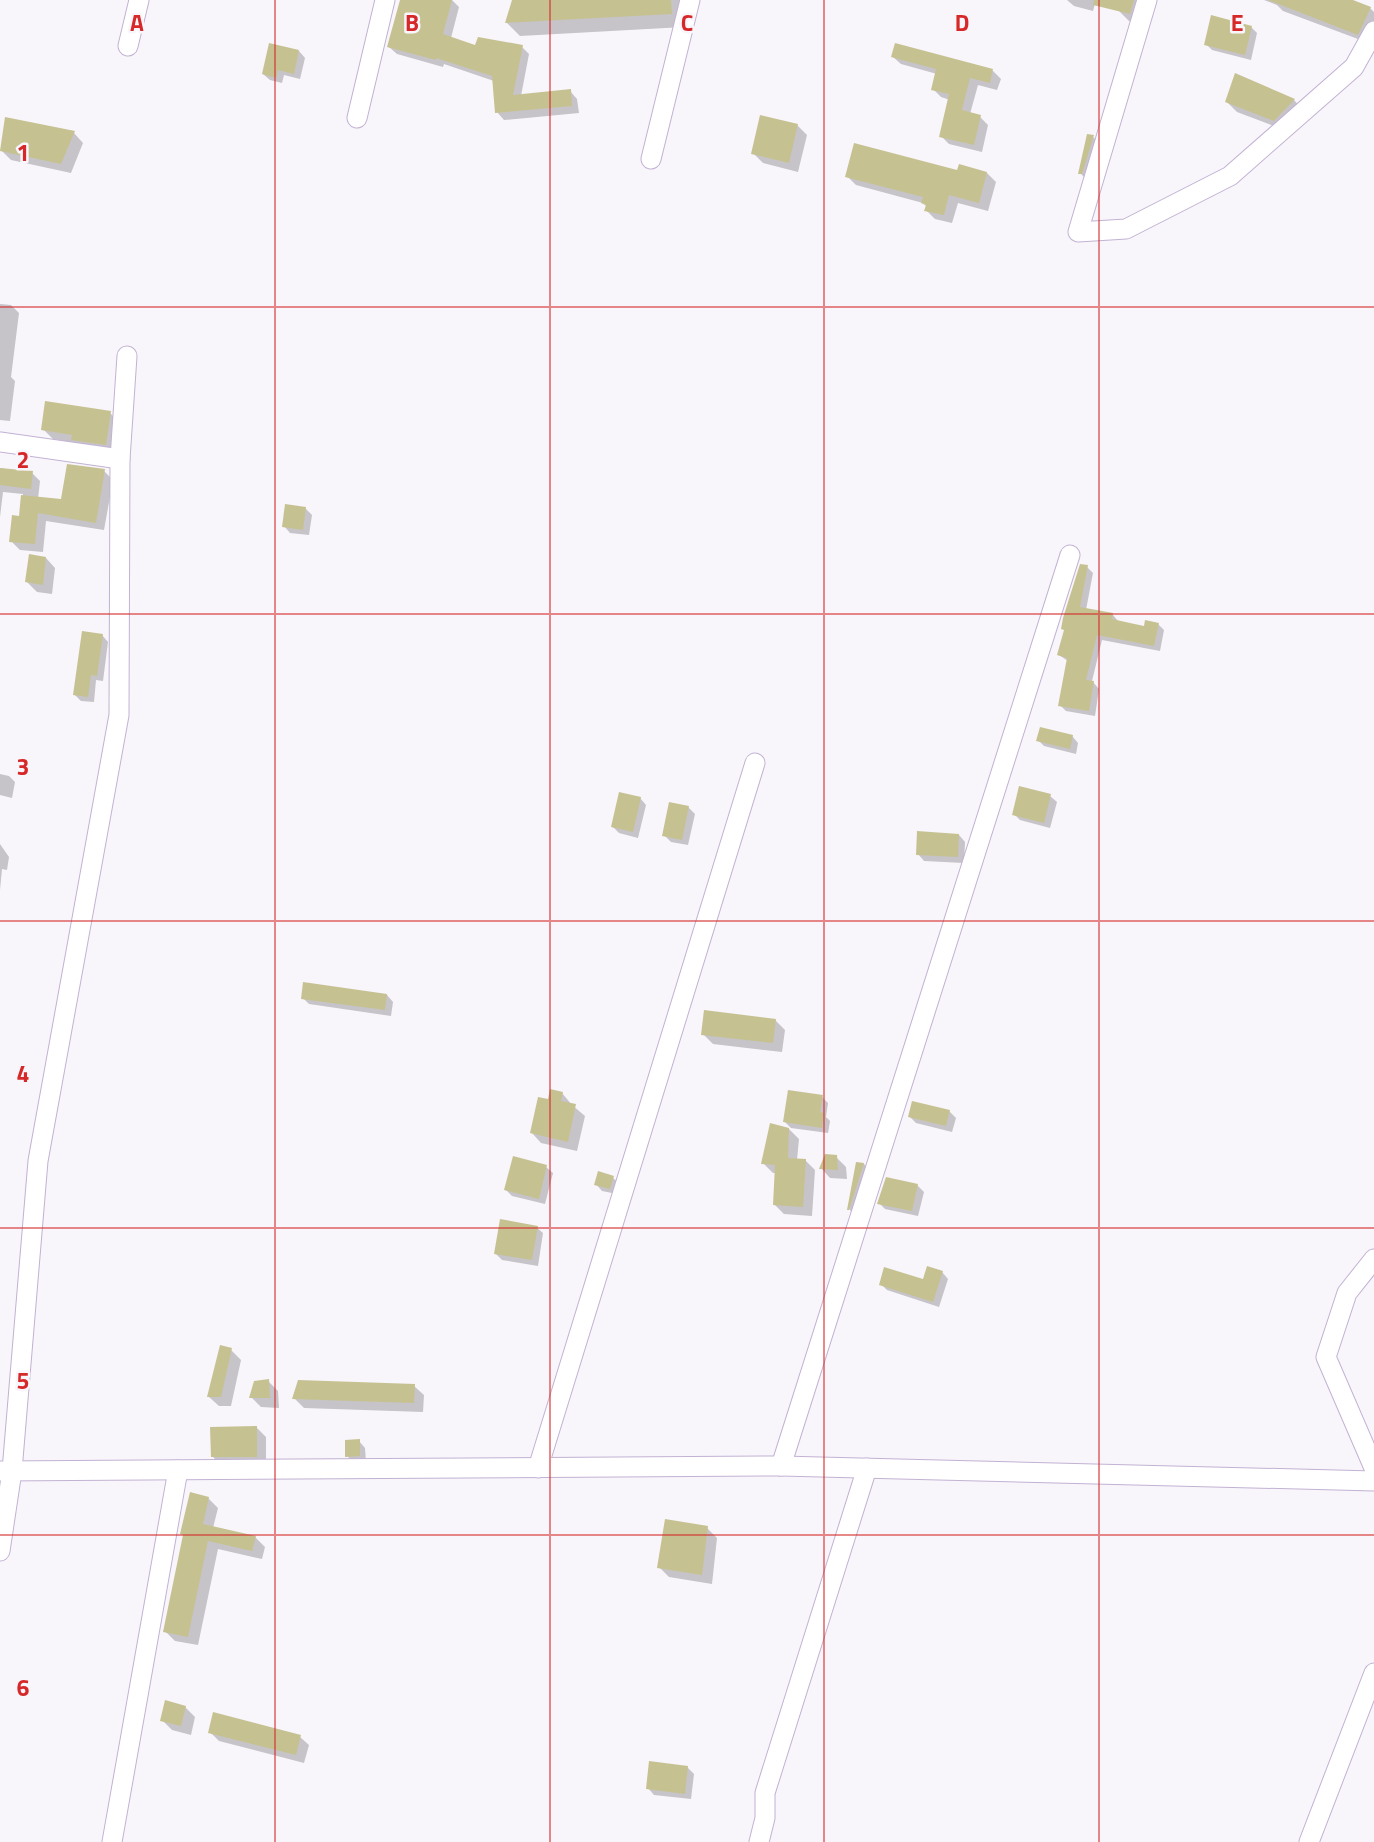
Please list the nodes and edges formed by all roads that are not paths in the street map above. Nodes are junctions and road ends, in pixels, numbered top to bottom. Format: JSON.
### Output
{"nodes":[{"id":1,"x":139,"y":0,"type":"edge"},
{"id":2,"x":385,"y":0,"type":"edge"},
{"id":3,"x":691,"y":0,"type":"edge"},
{"id":4,"x":1147,"y":0,"type":"edge"},
{"id":5,"x":1374,"y":31,"type":"edge"},
{"id":6,"x":128,"y":46,"type":"dead end"},
{"id":7,"x":357,"y":118,"type":"dead end"},
{"id":8,"x":651,"y":159,"type":"dead end"},
{"id":9,"x":127,"y":356,"type":"dead end"},
{"id":10,"x":0,"y":442,"type":"edge"},
{"id":11,"x":120,"y":459,"type":"junction"},
{"id":12,"x":1070,"y":555,"type":"dead end"},
{"id":13,"x":755,"y":763,"type":"dead end"},
{"id":14,"x":1374,"y":1259,"type":"edge"},
{"id":15,"x":781,"y":1466,"type":"junction"},
{"id":16,"x":538,"y":1468,"type":"junction"},
{"id":17,"x":867,"y":1468,"type":"junction"},
{"id":18,"x":1374,"y":1468,"type":"edge"},
{"id":19,"x":178,"y":1470,"type":"junction"},
{"id":20,"x":6,"y":1471,"type":"edge"},
{"id":21,"x":1374,"y":1481,"type":"edge"},
{"id":22,"x":0,"y":1551,"type":"edge"},
{"id":23,"x":1374,"y":1673,"type":"edge"},
{"id":24,"x":111,"y":1842,"type":"edge"},
{"id":25,"x":759,"y":1842,"type":"edge"},
{"id":26,"x":1310,"y":1842,"type":"edge"}],
"edges":[{"from":1,"to":6,"type":"street"},
{"from":2,"to":7,"type":"street"},
{"from":3,"to":8,"type":"street"},
{"from":4,"to":5,"type":"street"},
{"from":9,"to":11,"type":"street"},
{"from":10,"to":11,"type":"street"},
{"from":11,"to":20,"type":"street"},
{"from":12,"to":15,"type":"street"},
{"from":13,"to":16,"type":"street"},
{"from":14,"to":18,"type":"street"},
{"from":15,"to":16,"type":"street"},
{"from":15,"to":17,"type":"street"},
{"from":16,"to":19,"type":"street"},
{"from":17,"to":21,"type":"street"},
{"from":17,"to":25,"type":"street"},
{"from":19,"to":20,"type":"street"},
{"from":19,"to":24,"type":"street"},
{"from":20,"to":22,"type":"street"},
{"from":23,"to":26,"type":"street"}]}
